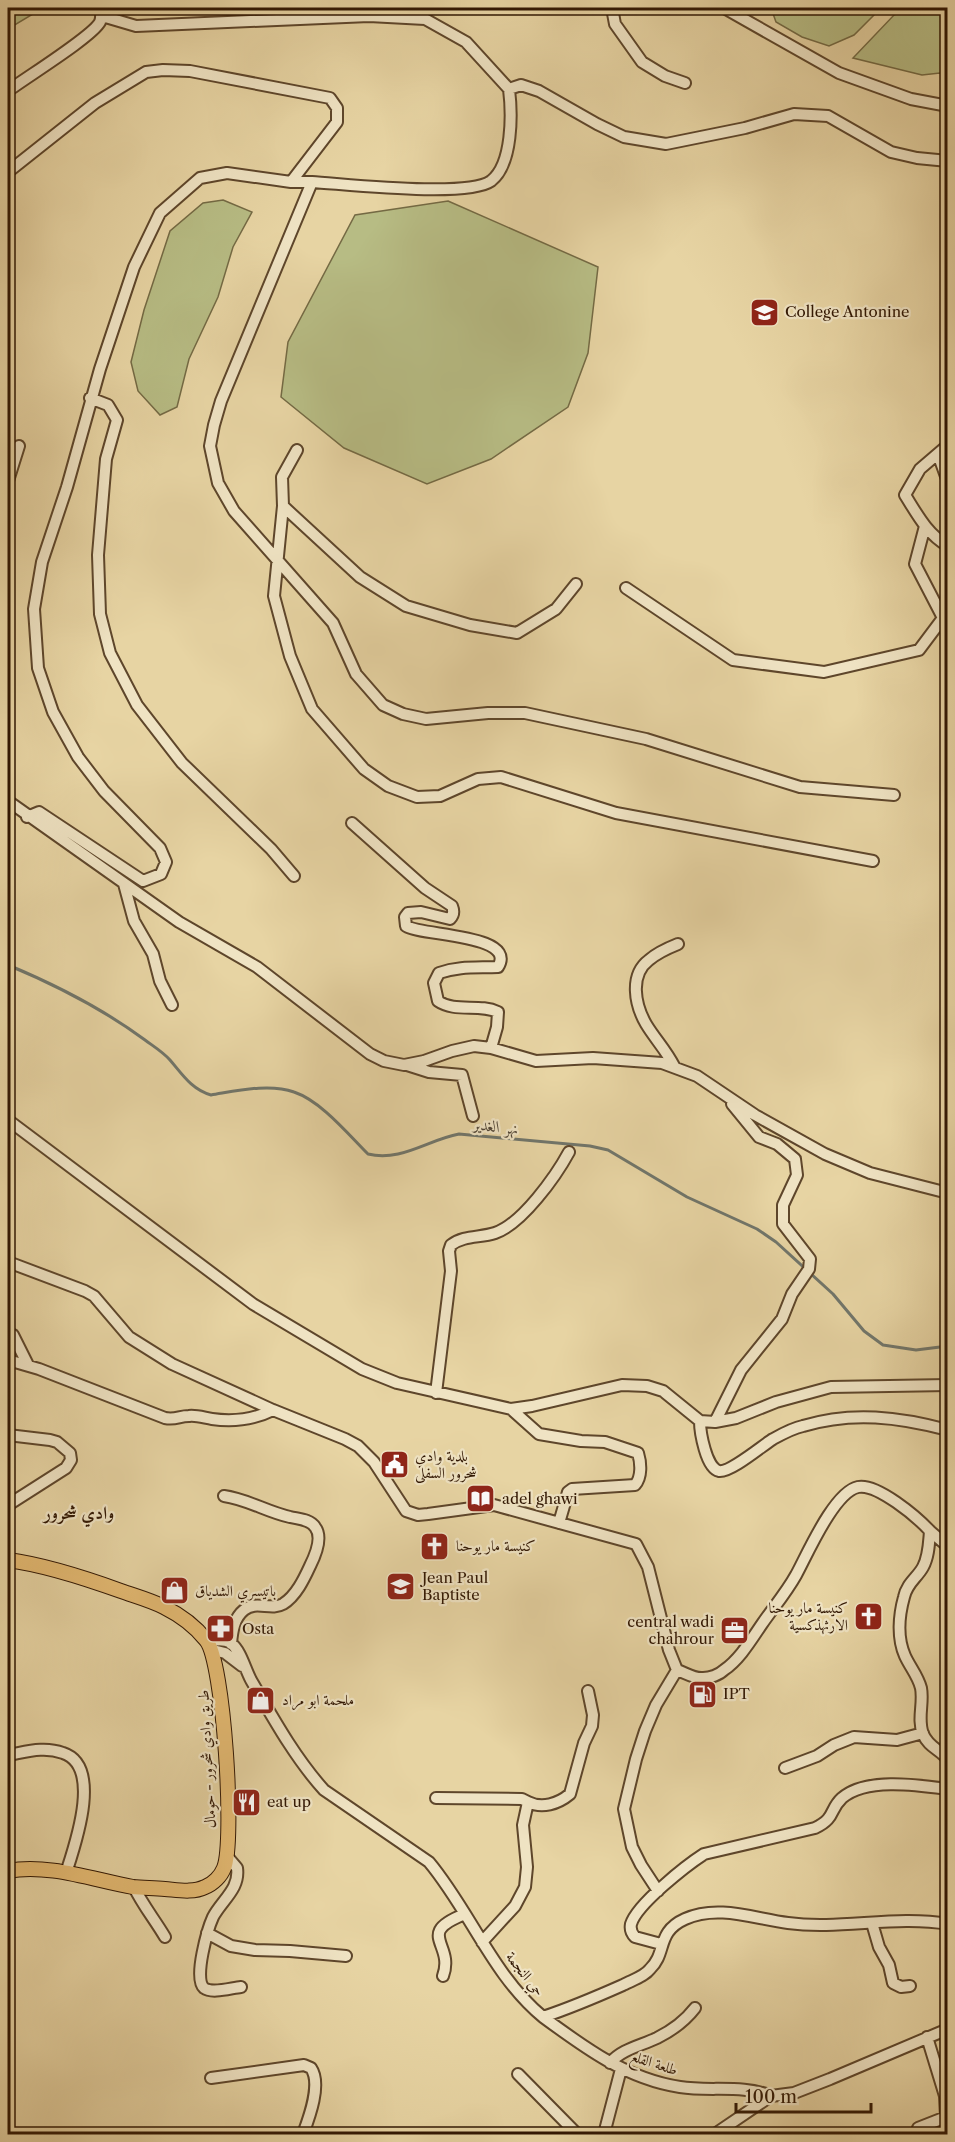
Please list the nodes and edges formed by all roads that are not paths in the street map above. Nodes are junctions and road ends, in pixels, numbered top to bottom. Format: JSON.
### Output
{"nodes":[{"id":1,"x":612,"y":8,"type":"edge"},
{"id":2,"x":724,"y":8,"type":"edge"},
{"id":3,"x":101,"y":12,"type":"edge"},
{"id":4,"x":685,"y":83,"type":"dead end"},
{"id":5,"x":509,"y":88,"type":"junction"},
{"id":6,"x":8,"y":91,"type":"edge"},
{"id":7,"x":948,"y":106,"type":"edge"},
{"id":8,"x":948,"y":161,"type":"edge"},
{"id":9,"x":8,"y":172,"type":"edge"},
{"id":10,"x":291,"y":182,"type":"junction"},
{"id":11,"x":312,"y":182,"type":"junction"},
{"id":12,"x":90,"y":398,"type":"junction"},
{"id":13,"x":948,"y":445,"type":"edge"},
{"id":14,"x":19,"y":446,"type":"dead end"},
{"id":15,"x":297,"y":450,"type":"dead end"},
{"id":16,"x":938,"y":454,"type":"junction"},
{"id":17,"x":8,"y":481,"type":"edge"},
{"id":18,"x":948,"y":482,"type":"edge"},
{"id":19,"x":283,"y":506,"type":"junction"},
{"id":20,"x":925,"y":526,"type":"junction"},
{"id":21,"x":948,"y":546,"type":"edge"},
{"id":22,"x":278,"y":560,"type":"junction"},
{"id":23,"x":576,"y":584,"type":"dead end"},
{"id":24,"x":626,"y":588,"type":"dead end"},
{"id":25,"x":945,"y":618,"type":"edge"},
{"id":26,"x":894,"y":795,"type":"dead end"},
{"id":27,"x":8,"y":801,"type":"edge"},
{"id":28,"x":27,"y":817,"type":"junction"},
{"id":29,"x":352,"y":823,"type":"dead end"},
{"id":30,"x":873,"y":861,"type":"dead end"},
{"id":31,"x":294,"y":876,"type":"dead end"},
{"id":32,"x":124,"y":884,"type":"junction"},
{"id":33,"x":678,"y":944,"type":"dead end"},
{"id":34,"x":172,"y":1005,"type":"dead end"},
{"id":35,"x":491,"y":1048,"type":"junction"},
{"id":36,"x":404,"y":1065,"type":"junction"},
{"id":37,"x":674,"y":1066,"type":"junction"},
{"id":38,"x":728,"y":1099,"type":"junction"},
{"id":39,"x":473,"y":1116,"type":"dead end"},
{"id":40,"x":8,"y":1120,"type":"edge"},
{"id":41,"x":568,"y":1152,"type":"dead end"},
{"id":42,"x":948,"y":1193,"type":"edge"},
{"id":43,"x":8,"y":1262,"type":"edge"},
{"id":44,"x":13,"y":1335,"type":"dead end"},
{"id":45,"x":8,"y":1360,"type":"edge"},
{"id":46,"x":28,"y":1365,"type":"junction"},
{"id":47,"x":948,"y":1385,"type":"edge"},
{"id":48,"x":436,"y":1393,"type":"junction"},
{"id":49,"x":511,"y":1409,"type":"junction"},
{"id":50,"x":273,"y":1410,"type":"junction"},
{"id":51,"x":700,"y":1421,"type":"junction"},
{"id":52,"x":716,"y":1422,"type":"junction"},
{"id":53,"x":948,"y":1430,"type":"edge"},
{"id":54,"x":8,"y":1435,"type":"edge"},
{"id":55,"x":224,"y":1496,"type":"dead end"},
{"id":56,"x":8,"y":1505,"type":"edge"},
{"id":57,"x":559,"y":1523,"type":"junction"},
{"id":58,"x":930,"y":1531,"type":"junction"},
{"id":59,"x":948,"y":1550,"type":"edge"},
{"id":60,"x":8,"y":1560,"type":"edge"},
{"id":61,"x":231,"y":1644,"type":"junction"},
{"id":62,"x":210,"y":1646,"type":"junction"},
{"id":63,"x":245,"y":1668,"type":"junction"},
{"id":64,"x":677,"y":1670,"type":"junction"},
{"id":65,"x":588,"y":1691,"type":"dead end"},
{"id":66,"x":923,"y":1733,"type":"junction"},
{"id":67,"x":8,"y":1755,"type":"edge"},
{"id":68,"x":948,"y":1760,"type":"edge"},
{"id":69,"x":785,"y":1768,"type":"dead end"},
{"id":70,"x":948,"y":1789,"type":"edge"},
{"id":71,"x":436,"y":1798,"type":"dead end"},
{"id":72,"x":528,"y":1802,"type":"junction"},
{"id":73,"x":226,"y":1855,"type":"junction"},
{"id":74,"x":8,"y":1871,"type":"edge"},
{"id":75,"x":66,"y":1873,"type":"junction"},
{"id":76,"x":134,"y":1887,"type":"junction"},
{"id":77,"x":658,"y":1891,"type":"junction"},
{"id":78,"x":465,"y":1914,"type":"junction"},
{"id":79,"x":872,"y":1923,"type":"junction"},
{"id":80,"x":948,"y":1924,"type":"edge"},
{"id":81,"x":207,"y":1934,"type":"junction"},
{"id":82,"x":165,"y":1937,"type":"dead end"},
{"id":83,"x":482,"y":1942,"type":"junction"},
{"id":84,"x":661,"y":1944,"type":"junction"},
{"id":85,"x":346,"y":1956,"type":"dead end"},
{"id":86,"x":443,"y":1976,"type":"dead end"},
{"id":87,"x":910,"y":1986,"type":"dead end"},
{"id":88,"x":241,"y":1987,"type":"dead end"},
{"id":89,"x":695,"y":2008,"type":"dead end"},
{"id":90,"x":543,"y":2018,"type":"junction"},
{"id":91,"x":948,"y":2029,"type":"edge"},
{"id":92,"x":927,"y":2037,"type":"junction"},
{"id":93,"x":610,"y":2063,"type":"junction"},
{"id":94,"x":621,"y":2069,"type":"junction"},
{"id":95,"x":518,"y":2074,"type":"dead end"},
{"id":96,"x":943,"y":2075,"type":"edge"},
{"id":97,"x":211,"y":2078,"type":"dead end"},
{"id":98,"x":771,"y":2096,"type":"junction"},
{"id":99,"x":947,"y":2108,"type":"edge"},
{"id":100,"x":303,"y":2134,"type":"edge"},
{"id":101,"x":577,"y":2134,"type":"edge"},
{"id":102,"x":604,"y":2134,"type":"edge"},
{"id":103,"x":715,"y":2134,"type":"edge"},
{"id":104,"x":916,"y":2134,"type":"edge"}],
"edges":[{"from":1,"to":4,"type":"street"},
{"from":2,"to":7,"type":"street"},
{"from":3,"to":5,"type":"street"},
{"from":3,"to":6,"type":"street"},
{"from":5,"to":8,"type":"street"},
{"from":5,"to":11,"type":"street"},
{"from":9,"to":10,"type":"street"},
{"from":10,"to":11,"type":"street"},
{"from":10,"to":12,"type":"street"},
{"from":11,"to":22,"type":"street"},
{"from":12,"to":28,"type":"street"},
{"from":12,"to":31,"type":"street"},
{"from":13,"to":16,"type":"street"},
{"from":14,"to":17,"type":"street"},
{"from":15,"to":19,"type":"street"},
{"from":16,"to":18,"type":"street"},
{"from":16,"to":20,"type":"street"},
{"from":19,"to":22,"type":"street"},
{"from":19,"to":23,"type":"street"},
{"from":20,"to":21,"type":"street"},
{"from":20,"to":25,"type":"street"},
{"from":22,"to":26,"type":"street"},
{"from":22,"to":30,"type":"street"},
{"from":24,"to":25,"type":"street"},
{"from":27,"to":28,"type":"street"},
{"from":28,"to":32,"type":"street"},
{"from":29,"to":35,"type":"street"},
{"from":32,"to":34,"type":"street"},
{"from":32,"to":36,"type":"street"},
{"from":33,"to":37,"type":"street"},
{"from":35,"to":36,"type":"street"},
{"from":35,"to":37,"type":"street"},
{"from":36,"to":39,"type":"street"},
{"from":37,"to":38,"type":"street"},
{"from":38,"to":42,"type":"street"},
{"from":38,"to":52,"type":"street"},
{"from":40,"to":48,"type":"street"},
{"from":41,"to":48,"type":"street"},
{"from":43,"to":50,"type":"street"},
{"from":44,"to":46,"type":"street"},
{"from":45,"to":46,"type":"street"},
{"from":46,"to":50,"type":"street"},
{"from":47,"to":52,"type":"street"},
{"from":48,"to":49,"type":"street"},
{"from":49,"to":51,"type":"street"},
{"from":49,"to":57,"type":"street"},
{"from":50,"to":57,"type":"street"},
{"from":51,"to":52,"type":"street"},
{"from":51,"to":53,"type":"street"},
{"from":54,"to":56,"type":"street"},
{"from":55,"to":61,"type":"street"},
{"from":57,"to":64,"type":"street"},
{"from":58,"to":59,"type":"street"},
{"from":58,"to":64,"type":"street"},
{"from":58,"to":66,"type":"street"},
{"from":60,"to":62,"type":"main road"},
{"from":61,"to":62,"type":"street"},
{"from":61,"to":63,"type":"street","name":"حي النجمة"},
{"from":62,"to":63,"type":"street"},
{"from":62,"to":73,"type":"main road","name":"طريق وادي شحرور - حومال"},
{"from":63,"to":78,"type":"street","name":"حي النجمة"},
{"from":64,"to":77,"type":"street"},
{"from":65,"to":72,"type":"street"},
{"from":66,"to":68,"type":"street"},
{"from":66,"to":69,"type":"street"},
{"from":67,"to":75,"type":"street"},
{"from":70,"to":77,"type":"street"},
{"from":71,"to":72,"type":"street"},
{"from":72,"to":83,"type":"street"},
{"from":73,"to":76,"type":"main road","name":"طريق وادي شحرور - حومال"},
{"from":73,"to":81,"type":"street"},
{"from":74,"to":75,"type":"main road","name":"طريق وادي شحرور - حومال"},
{"from":75,"to":76,"type":"main road","name":"طريق وادي شحرور - حومال"},
{"from":76,"to":82,"type":"street"},
{"from":77,"to":84,"type":"street"},
{"from":78,"to":83,"type":"street","name":"حي النجمة"},
{"from":78,"to":86,"type":"street"},
{"from":79,"to":80,"type":"street","name":"حي النجمة"},
{"from":79,"to":84,"type":"street","name":"حي النجمة"},
{"from":79,"to":87,"type":"street"},
{"from":81,"to":85,"type":"street"},
{"from":81,"to":88,"type":"street"},
{"from":83,"to":90,"type":"street","name":"حي النجمة"},
{"from":84,"to":90,"type":"street","name":"حي النجمة"},
{"from":89,"to":93,"type":"street"},
{"from":90,"to":93,"type":"street","name":"طلعة القلع"},
{"from":91,"to":92,"type":"street"},
{"from":92,"to":96,"type":"street"},
{"from":92,"to":98,"type":"street"},
{"from":93,"to":94,"type":"street","name":"طلعة القلع"},
{"from":94,"to":98,"type":"street","name":"طلعة القلع"},
{"from":94,"to":102,"type":"street"},
{"from":95,"to":101,"type":"street"},
{"from":96,"to":99,"type":"street"},
{"from":97,"to":100,"type":"street"},
{"from":98,"to":103,"type":"street"},
{"from":99,"to":104,"type":"street"}]}
